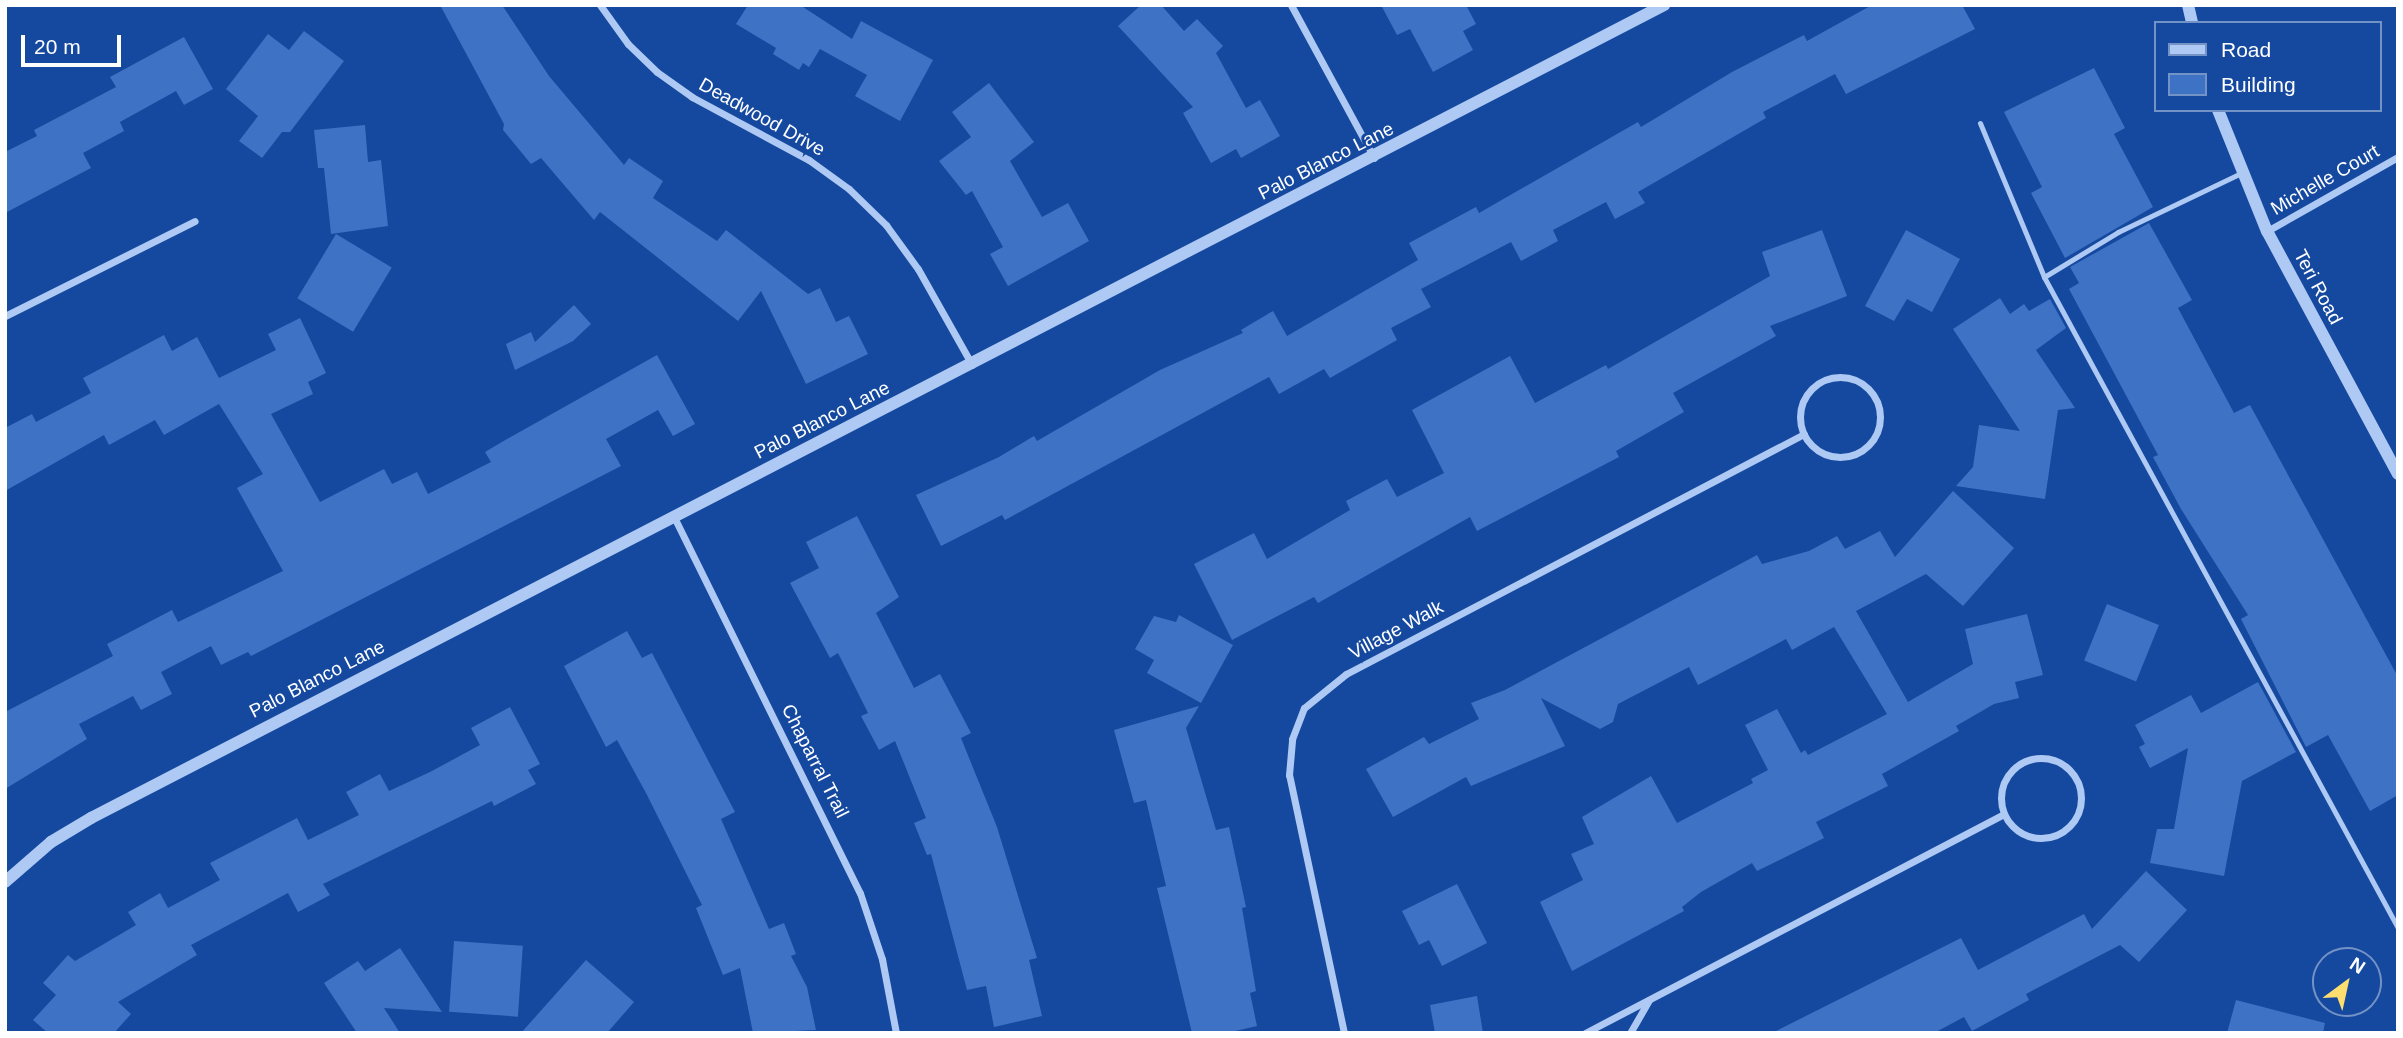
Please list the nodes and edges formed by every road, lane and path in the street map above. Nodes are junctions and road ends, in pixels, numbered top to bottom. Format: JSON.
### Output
{"nodes":[{"id":1,"x":600,"y":5,"type":"edge"},
{"id":2,"x":1291,"y":5,"type":"edge"},
{"id":3,"x":1664,"y":5,"type":"edge"},
{"id":4,"x":2219,"y":112,"type":"edge"},
{"id":5,"x":1980,"y":123,"type":"dead end"},
{"id":6,"x":2398,"y":157,"type":"edge"},
{"id":7,"x":1374,"y":158,"type":"junction"},
{"id":8,"x":2241,"y":173,"type":"junction"},
{"id":9,"x":195,"y":221,"type":"dead end"},
{"id":10,"x":2267,"y":231,"type":"junction"},
{"id":11,"x":2044,"y":277,"type":"junction"},
{"id":12,"x":5,"y":316,"type":"edge"},
{"id":13,"x":972,"y":365,"type":"junction"},
{"id":14,"x":1804,"y":434,"type":"junction"},
{"id":15,"x":2398,"y":474,"type":"edge"},
{"id":16,"x":674,"y":517,"type":"junction"},
{"id":17,"x":2004,"y":814,"type":"junction"},
{"id":18,"x":5,"y":882,"type":"edge"},
{"id":19,"x":2398,"y":928,"type":"edge"},
{"id":20,"x":1649,"y":999,"type":"junction"},
{"id":21,"x":896,"y":1033,"type":"edge"},
{"id":22,"x":1344,"y":1033,"type":"edge"},
{"id":23,"x":1585,"y":1033,"type":"edge"},
{"id":24,"x":1630,"y":1033,"type":"edge"}],
"edges":[{"from":1,"to":13,"type":"street","name":"Deadwood Drive"},
{"from":2,"to":7,"type":"street"},
{"from":3,"to":7,"type":"street","name":"Palo Blanco Lane"},
{"from":4,"to":8,"type":"street","name":"Teri Road"},
{"from":5,"to":11,"type":"lane"},
{"from":6,"to":10,"type":"street","name":"Michelle Court"},
{"from":7,"to":13,"type":"street","name":"Palo Blanco Lane"},
{"from":8,"to":10,"type":"street","name":"Teri Road"},
{"from":8,"to":11,"type":"lane"},
{"from":9,"to":12,"type":"street"},
{"from":10,"to":15,"type":"street","name":"Teri Road"},
{"from":11,"to":19,"type":"lane"},
{"from":13,"to":16,"type":"street","name":"Palo Blanco Lane"},
{"from":14,"to":14,"type":"street"},
{"from":14,"to":22,"type":"street","name":"Village Walk"},
{"from":16,"to":18,"type":"street","name":"Palo Blanco Lane"},
{"from":16,"to":21,"type":"street","name":"Chaparral Trail"},
{"from":17,"to":17,"type":"street"},
{"from":17,"to":20,"type":"street"},
{"from":20,"to":23,"type":"street"},
{"from":20,"to":24,"type":"street"}]}
